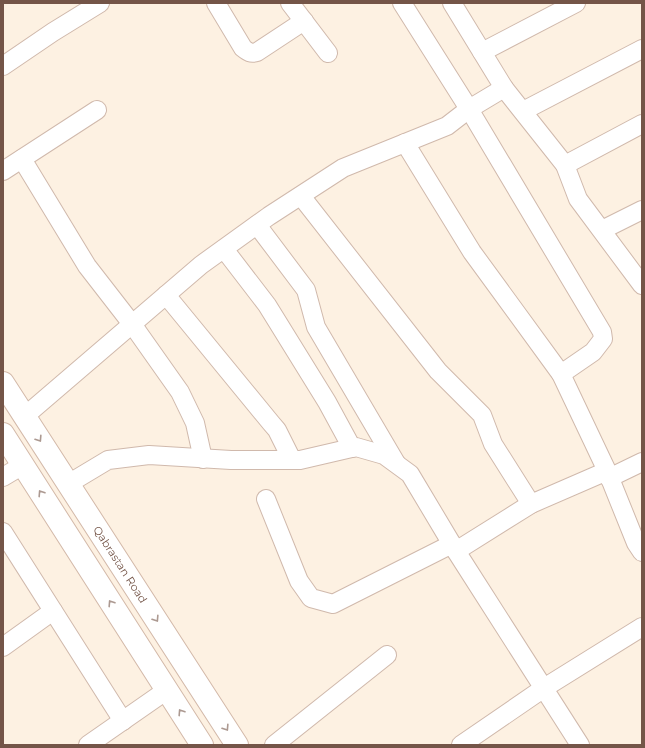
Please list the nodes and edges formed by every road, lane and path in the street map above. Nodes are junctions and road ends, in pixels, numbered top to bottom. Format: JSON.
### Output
{"nodes":[{"id":1,"x":100,"y":3,"type":"edge"},
{"id":2,"x":216,"y":3,"type":"edge"},
{"id":3,"x":290,"y":3,"type":"edge"},
{"id":4,"x":402,"y":3,"type":"edge"},
{"id":5,"x":452,"y":3,"type":"edge"},
{"id":6,"x":576,"y":3,"type":"edge"},
{"id":7,"x":304,"y":21,"type":"junction"},
{"id":8,"x":642,"y":50,"type":"edge"},
{"id":9,"x":482,"y":52,"type":"junction"},
{"id":10,"x":328,"y":53,"type":"dead end"},
{"id":11,"x":3,"y":66,"type":"edge"},
{"id":12,"x":504,"y":88,"type":"junction"},
{"id":13,"x":469,"y":109,"type":"junction"},
{"id":14,"x":97,"y":110,"type":"dead end"},
{"id":15,"x":523,"y":111,"type":"junction"},
{"id":16,"x":642,"y":124,"type":"edge"},
{"id":17,"x":406,"y":143,"type":"junction"},
{"id":18,"x":22,"y":159,"type":"junction"},
{"id":19,"x":565,"y":165,"type":"junction"},
{"id":20,"x":3,"y":171,"type":"edge"},
{"id":21,"x":301,"y":196,"type":"junction"},
{"id":22,"x":642,"y":210,"type":"edge"},
{"id":23,"x":257,"y":225,"type":"junction"},
{"id":24,"x":602,"y":230,"type":"junction"},
{"id":25,"x":224,"y":248,"type":"junction"},
{"id":26,"x":642,"y":285,"type":"edge"},
{"id":27,"x":166,"y":295,"type":"junction"},
{"id":28,"x":132,"y":324,"type":"junction"},
{"id":29,"x":561,"y":374,"type":"junction"},
{"id":30,"x":3,"y":383,"type":"edge"},
{"id":31,"x":25,"y":416,"type":"junction"},
{"id":32,"x":3,"y":434,"type":"edge"},
{"id":33,"x":352,"y":448,"type":"junction"},
{"id":34,"x":203,"y":459,"type":"junction"},
{"id":35,"x":292,"y":460,"type":"junction"},
{"id":36,"x":642,"y":462,"type":"edge"},
{"id":37,"x":23,"y":465,"type":"junction"},
{"id":38,"x":397,"y":465,"type":"junction"},
{"id":39,"x":608,"y":474,"type":"junction"},
{"id":40,"x":3,"y":477,"type":"edge"},
{"id":41,"x":68,"y":484,"type":"junction"},
{"id":42,"x":266,"y":500,"type":"dead end"},
{"id":43,"x":531,"y":504,"type":"junction"},
{"id":44,"x":3,"y":532,"type":"edge"},
{"id":45,"x":638,"y":533,"type":"edge"},
{"id":46,"x":454,"y":548,"type":"junction"},
{"id":47,"x":642,"y":552,"type":"edge"},
{"id":48,"x":53,"y":612,"type":"junction"},
{"id":49,"x":642,"y":627,"type":"edge"},
{"id":50,"x":3,"y":647,"type":"edge"},
{"id":51,"x":387,"y":655,"type":"dead end"},
{"id":52,"x":544,"y":688,"type":"junction"},
{"id":53,"x":167,"y":690,"type":"junction"},
{"id":54,"x":122,"y":721,"type":"junction"},
{"id":55,"x":88,"y":745,"type":"edge"},
{"id":56,"x":202,"y":745,"type":"edge"},
{"id":57,"x":237,"y":745,"type":"edge"},
{"id":58,"x":274,"y":745,"type":"edge"},
{"id":59,"x":461,"y":745,"type":"edge"},
{"id":60,"x":580,"y":745,"type":"edge"}],
"edges":[{"from":1,"to":11,"type":"street"},
{"from":2,"to":7,"type":"street"},
{"from":3,"to":7,"type":"street"},
{"from":4,"to":13,"type":"street"},
{"from":5,"to":9,"type":"street"},
{"from":6,"to":9,"type":"street"},
{"from":7,"to":10,"type":"street"},
{"from":8,"to":15,"type":"street"},
{"from":9,"to":12,"type":"street"},
{"from":12,"to":13,"type":"street"},
{"from":12,"to":15,"type":"street"},
{"from":13,"to":17,"type":"street"},
{"from":13,"to":29,"type":"street"},
{"from":14,"to":18,"type":"street"},
{"from":15,"to":19,"type":"street"},
{"from":16,"to":19,"type":"street"},
{"from":17,"to":21,"type":"street"},
{"from":17,"to":29,"type":"street"},
{"from":18,"to":20,"type":"street"},
{"from":18,"to":28,"type":"street"},
{"from":19,"to":24,"type":"street"},
{"from":21,"to":23,"type":"street"},
{"from":21,"to":43,"type":"street"},
{"from":22,"to":24,"type":"street"},
{"from":23,"to":25,"type":"street"},
{"from":23,"to":38,"type":"street"},
{"from":24,"to":26,"type":"street"},
{"from":25,"to":27,"type":"street"},
{"from":25,"to":33,"type":"street"},
{"from":27,"to":28,"type":"street"},
{"from":27,"to":35,"type":"street"},
{"from":28,"to":31,"type":"street"},
{"from":28,"to":34,"type":"street"},
{"from":29,"to":39,"type":"street"},
{"from":30,"to":31,"type":"main road","name":"Qabrastan Road"},
{"from":31,"to":41,"type":"main road","name":"Qabrastan Road","one_way":true},
{"from":32,"to":37,"type":"main road"},
{"from":33,"to":35,"type":"street"},
{"from":33,"to":38,"type":"street"},
{"from":34,"to":35,"type":"street"},
{"from":34,"to":41,"type":"street"},
{"from":36,"to":39,"type":"street"},
{"from":37,"to":40,"type":"street"},
{"from":53,"to":37,"type":"main road","one_way":true},
{"from":38,"to":46,"type":"street"},
{"from":39,"to":43,"type":"street"},
{"from":39,"to":45,"type":"street"},
{"from":41,"to":57,"type":"main road","name":"Qabrastan Road","one_way":true},
{"from":42,"to":46,"type":"street"},
{"from":43,"to":46,"type":"street"},
{"from":44,"to":48,"type":"street"},
{"from":45,"to":47,"type":"street"},
{"from":46,"to":52,"type":"street"},
{"from":48,"to":50,"type":"street"},
{"from":48,"to":54,"type":"street"},
{"from":49,"to":52,"type":"street"},
{"from":51,"to":58,"type":"street"},
{"from":52,"to":59,"type":"street"},
{"from":52,"to":60,"type":"street"},
{"from":53,"to":54,"type":"street"},
{"from":56,"to":53,"type":"main road","one_way":true},
{"from":54,"to":55,"type":"street"}]}
